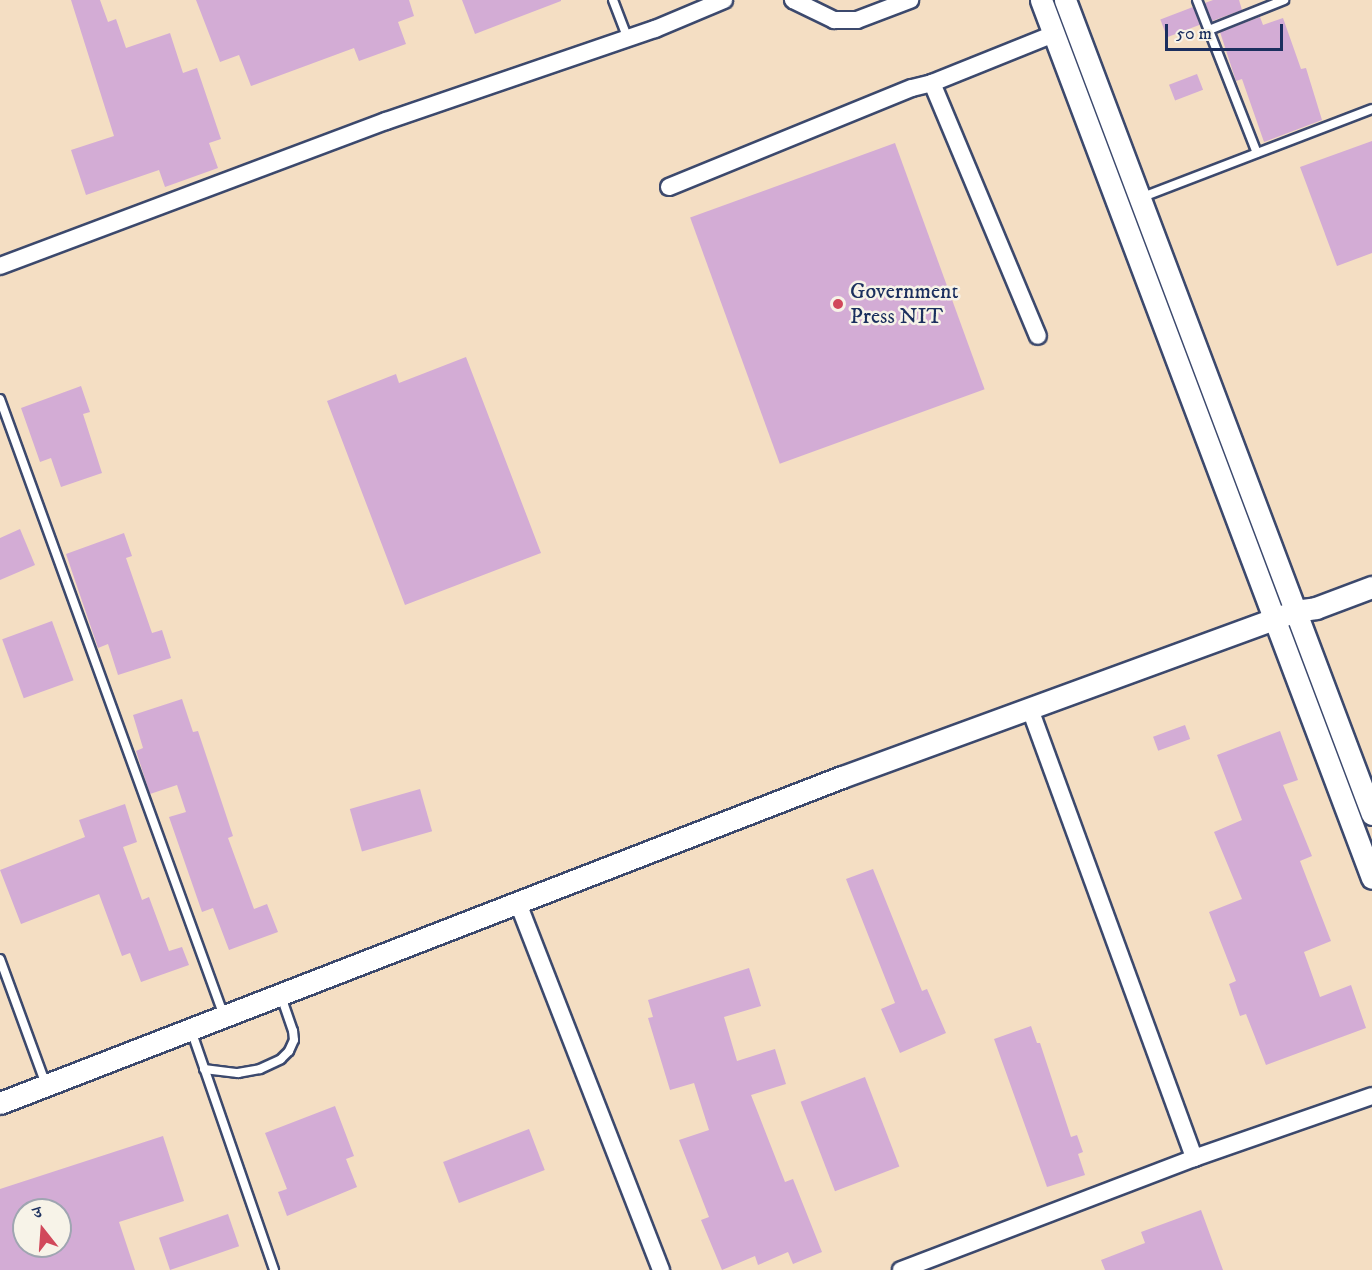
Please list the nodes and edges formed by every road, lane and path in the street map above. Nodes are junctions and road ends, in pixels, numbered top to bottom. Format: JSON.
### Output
{"nodes":[{"id":1,"x":613,"y":0,"type":"edge"},
{"id":2,"x":724,"y":0,"type":"edge"},
{"id":3,"x":793,"y":0,"type":"edge"},
{"id":4,"x":910,"y":0,"type":"edge"},
{"id":5,"x":1041,"y":0,"type":"edge"},
{"id":6,"x":1065,"y":0,"type":"edge"},
{"id":7,"x":1197,"y":0,"type":"edge"},
{"id":8,"x":1284,"y":0,"type":"edge"},
{"id":9,"x":1209,"y":30,"type":"junction"},
{"id":10,"x":1054,"y":34,"type":"junction"},
{"id":11,"x":627,"y":37,"type":"junction"},
{"id":12,"x":932,"y":83,"type":"junction"},
{"id":13,"x":1372,"y":109,"type":"edge"},
{"id":14,"x":1257,"y":153,"type":"junction"},
{"id":15,"x":669,"y":187,"type":"dead end"},
{"id":16,"x":1140,"y":198,"type":"junction"},
{"id":17,"x":0,"y":266,"type":"edge"},
{"id":18,"x":1038,"y":336,"type":"dead end"},
{"id":19,"x":0,"y":399,"type":"edge"},
{"id":20,"x":1372,"y":587,"type":"edge"},
{"id":21,"x":1295,"y":611,"type":"junction"},
{"id":22,"x":1274,"y":620,"type":"junction"},
{"id":23,"x":1030,"y":709,"type":"junction"},
{"id":24,"x":1372,"y":814,"type":"edge"},
{"id":25,"x":1372,"y":878,"type":"edge"},
{"id":26,"x":518,"y":903,"type":"junction"},
{"id":27,"x":0,"y":960,"type":"edge"},
{"id":28,"x":280,"y":994,"type":"junction"},
{"id":29,"x":224,"y":1016,"type":"junction"},
{"id":30,"x":191,"y":1029,"type":"junction"},
{"id":31,"x":204,"y":1069,"type":"junction"},
{"id":32,"x":46,"y":1085,"type":"junction"},
{"id":33,"x":1372,"y":1096,"type":"edge"},
{"id":34,"x":0,"y":1103,"type":"edge"},
{"id":35,"x":1194,"y":1158,"type":"junction"},
{"id":36,"x":274,"y":1270,"type":"edge"},
{"id":37,"x":662,"y":1270,"type":"edge"},
{"id":38,"x":901,"y":1270,"type":"edge"}],
"edges":[{"from":1,"to":11,"type":"lane"},
{"from":2,"to":11,"type":"street"},
{"from":3,"to":4,"type":"street"},
{"from":5,"to":10,"type":"street"},
{"from":6,"to":16,"type":"street"},
{"from":7,"to":9,"type":"lane"},
{"from":8,"to":9,"type":"lane"},
{"from":9,"to":14,"type":"lane"},
{"from":10,"to":12,"type":"street"},
{"from":10,"to":22,"type":"street"},
{"from":11,"to":17,"type":"street"},
{"from":12,"to":15,"type":"street"},
{"from":12,"to":18,"type":"street"},
{"from":13,"to":14,"type":"lane"},
{"from":14,"to":16,"type":"lane"},
{"from":16,"to":21,"type":"street"},
{"from":19,"to":29,"type":"lane"},
{"from":20,"to":21,"type":"street"},
{"from":21,"to":22,"type":"street"},
{"from":21,"to":24,"type":"street"},
{"from":22,"to":23,"type":"street"},
{"from":22,"to":25,"type":"street"},
{"from":23,"to":26,"type":"street"},
{"from":23,"to":35,"type":"street"},
{"from":26,"to":28,"type":"street"},
{"from":26,"to":37,"type":"street"},
{"from":27,"to":32,"type":"lane"},
{"from":28,"to":29,"type":"street"},
{"from":28,"to":31,"type":"lane"},
{"from":29,"to":30,"type":"street"},
{"from":30,"to":31,"type":"lane"},
{"from":30,"to":32,"type":"street"},
{"from":31,"to":36,"type":"lane"},
{"from":32,"to":34,"type":"street"},
{"from":33,"to":35,"type":"street"},
{"from":35,"to":38,"type":"street"}]}
